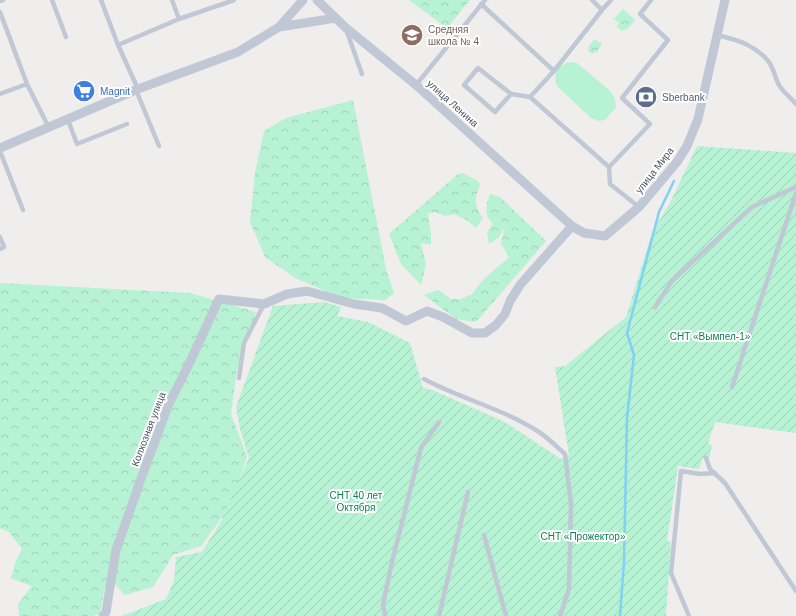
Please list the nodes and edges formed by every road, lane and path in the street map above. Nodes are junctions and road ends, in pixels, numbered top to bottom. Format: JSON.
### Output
{"nodes":[{"id":1,"x":3,"y":0,"type":"edge"},
{"id":2,"x":52,"y":0,"type":"edge"},
{"id":3,"x":101,"y":0,"type":"edge"},
{"id":4,"x":172,"y":0,"type":"edge"},
{"id":5,"x":234,"y":0,"type":"edge"},
{"id":6,"x":303,"y":0,"type":"edge"},
{"id":7,"x":317,"y":0,"type":"edge"},
{"id":8,"x":485,"y":0,"type":"edge"},
{"id":9,"x":592,"y":0,"type":"edge"},
{"id":10,"x":611,"y":0,"type":"edge"},
{"id":11,"x":651,"y":0,"type":"edge"},
{"id":12,"x":725,"y":0,"type":"edge"},
{"id":13,"x":0,"y":2,"type":"edge"},
{"id":14,"x":481,"y":4,"type":"junction"},
{"id":15,"x":602,"y":10,"type":"junction"},
{"id":16,"x":0,"y":12,"type":"edge"},
{"id":17,"x":336,"y":18,"type":"junction"},
{"id":18,"x":179,"y":19,"type":"junction"},
{"id":19,"x":279,"y":27,"type":"junction"},
{"id":20,"x":346,"y":28,"type":"junction"},
{"id":21,"x":717,"y":35,"type":"junction"},
{"id":22,"x":66,"y":37,"type":"dead end"},
{"id":23,"x":118,"y":45,"type":"junction"},
{"id":24,"x":554,"y":71,"type":"junction"},
{"id":25,"x":362,"y":74,"type":"dead end"},
{"id":26,"x":27,"y":84,"type":"junction"},
{"id":27,"x":416,"y":85,"type":"junction"},
{"id":28,"x":137,"y":90,"type":"junction"},
{"id":29,"x":0,"y":94,"type":"edge"},
{"id":30,"x":510,"y":94,"type":"junction"},
{"id":31,"x":530,"y":97,"type":"junction"},
{"id":32,"x":796,"y":104,"type":"edge"},
{"id":33,"x":68,"y":120,"type":"junction"},
{"id":34,"x":127,"y":124,"type":"dead end"},
{"id":35,"x":49,"y":128,"type":"junction"},
{"id":36,"x":159,"y":146,"type":"dead end"},
{"id":37,"x":0,"y":150,"type":"edge"},
{"id":38,"x":609,"y":167,"type":"junction"},
{"id":39,"x":796,"y":187,"type":"edge"},
{"id":40,"x":796,"y":193,"type":"edge"},
{"id":41,"x":639,"y":207,"type":"junction"},
{"id":42,"x":23,"y":210,"type":"dead end"},
{"id":43,"x":572,"y":226,"type":"junction"},
{"id":44,"x":0,"y":238,"type":"edge"},
{"id":45,"x":0,"y":249,"type":"edge"},
{"id":46,"x":264,"y":304,"type":"junction"},
{"id":47,"x":655,"y":307,"type":"dead end"},
{"id":48,"x":239,"y":378,"type":"dead end"},
{"id":49,"x":424,"y":379,"type":"dead end"},
{"id":50,"x":732,"y":387,"type":"dead end"},
{"id":51,"x":439,"y":422,"type":"dead end"},
{"id":52,"x":706,"y":458,"type":"dead end"},
{"id":53,"x":715,"y":473,"type":"junction"},
{"id":54,"x":468,"y":492,"type":"dead end"},
{"id":55,"x":484,"y":535,"type":"dead end"},
{"id":56,"x":796,"y":592,"type":"edge"},
{"id":57,"x":103,"y":616,"type":"edge"},
{"id":58,"x":384,"y":616,"type":"edge"},
{"id":59,"x":439,"y":616,"type":"edge"},
{"id":60,"x":506,"y":616,"type":"edge"},
{"id":61,"x":560,"y":616,"type":"edge"},
{"id":62,"x":690,"y":616,"type":"edge"}],
"edges":[{"from":1,"to":13,"type":"lane"},
{"from":2,"to":22,"type":"lane"},
{"from":3,"to":23,"type":"lane"},
{"from":4,"to":18,"type":"lane"},
{"from":5,"to":18,"type":"lane"},
{"from":6,"to":19,"type":"street"},
{"from":7,"to":17,"type":"street","name":"улица Ленина"},
{"from":8,"to":14,"type":"lane"},
{"from":9,"to":15,"type":"lane"},
{"from":10,"to":15,"type":"lane"},
{"from":11,"to":38,"type":"lane"},
{"from":12,"to":21,"type":"street","name":"улица Мира"},
{"from":14,"to":24,"type":"lane"},
{"from":14,"to":27,"type":"lane"},
{"from":15,"to":24,"type":"lane"},
{"from":16,"to":26,"type":"lane"},
{"from":17,"to":19,"type":"street"},
{"from":17,"to":20,"type":"street","name":"улица Ленина"},
{"from":18,"to":23,"type":"lane"},
{"from":19,"to":28,"type":"street"},
{"from":20,"to":25,"type":"lane"},
{"from":20,"to":27,"type":"street","name":"улица Ленина"},
{"from":21,"to":32,"type":"lane"},
{"from":21,"to":41,"type":"street","name":"улица Мира"},
{"from":23,"to":28,"type":"lane"},
{"from":24,"to":31,"type":"lane"},
{"from":26,"to":29,"type":"lane"},
{"from":26,"to":35,"type":"lane"},
{"from":27,"to":43,"type":"street","name":"улица Ленина"},
{"from":28,"to":33,"type":"street"},
{"from":28,"to":36,"type":"lane"},
{"from":30,"to":30,"type":"lane"},
{"from":30,"to":31,"type":"lane"},
{"from":31,"to":38,"type":"lane"},
{"from":33,"to":34,"type":"lane"},
{"from":33,"to":35,"type":"street"},
{"from":35,"to":37,"type":"street"},
{"from":37,"to":42,"type":"lane"},
{"from":38,"to":41,"type":"lane"},
{"from":39,"to":47,"type":"lane"},
{"from":40,"to":50,"type":"lane"},
{"from":41,"to":43,"type":"street","name":"улица Мира"},
{"from":43,"to":46,"type":"street"},
{"from":44,"to":45,"type":"lane"},
{"from":46,"to":48,"type":"lane"},
{"from":46,"to":57,"type":"street","name":"Колхозная улица"},
{"from":49,"to":61,"type":"lane"},
{"from":51,"to":58,"type":"lane"},
{"from":52,"to":53,"type":"lane"},
{"from":53,"to":56,"type":"lane"},
{"from":53,"to":62,"type":"lane"},
{"from":54,"to":59,"type":"lane"},
{"from":55,"to":60,"type":"lane"}]}
